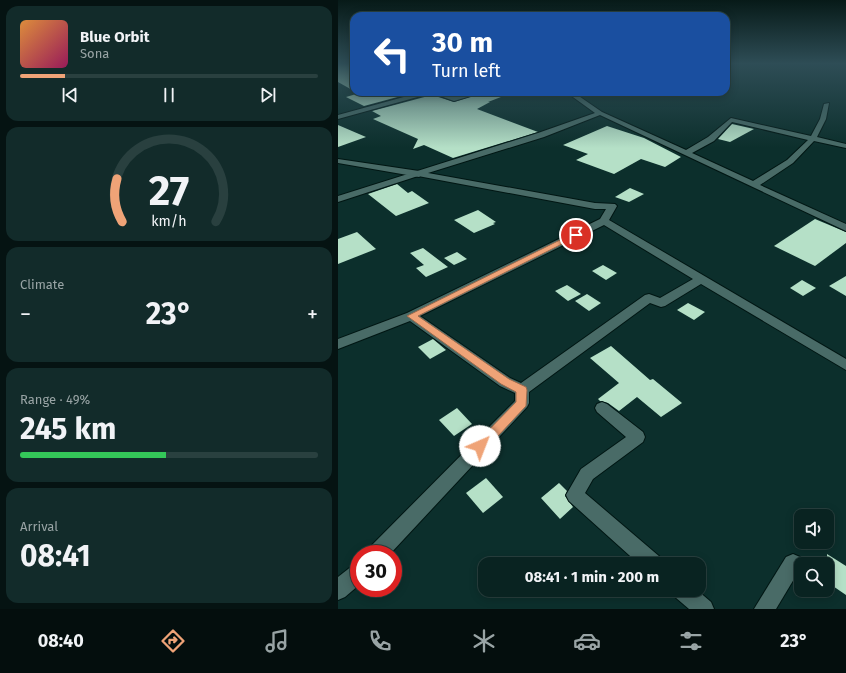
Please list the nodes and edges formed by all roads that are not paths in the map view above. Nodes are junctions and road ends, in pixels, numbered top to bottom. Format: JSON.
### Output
{"nodes":[{"id":1,"x":414,"y":96,"type":"edge"},
{"id":2,"x":445,"y":96,"type":"edge"},
{"id":3,"x":466,"y":96,"type":"edge"},
{"id":4,"x":575,"y":96,"type":"edge"},
{"id":5,"x":827,"y":104,"type":"dead end"},
{"id":6,"x":600,"y":113,"type":"junction"},
{"id":7,"x":338,"y":117,"type":"edge"},
{"id":8,"x":813,"y":139,"type":"junction"},
{"id":9,"x":846,"y":146,"type":"edge"},
{"id":10,"x":686,"y":153,"type":"junction"},
{"id":11,"x":338,"y":161,"type":"edge"},
{"id":12,"x":419,"y":174,"type":"junction"},
{"id":13,"x":753,"y":185,"type":"junction"},
{"id":14,"x":338,"y":199,"type":"edge"},
{"id":15,"x":604,"y":221,"type":"junction"},
{"id":16,"x":846,"y":228,"type":"edge"},
{"id":17,"x":701,"y":280,"type":"junction"},
{"id":18,"x":412,"y":316,"type":"junction"},
{"id":19,"x":338,"y":344,"type":"edge"},
{"id":20,"x":846,"y":365,"type":"edge"},
{"id":21,"x":522,"y":390,"type":"junction"},
{"id":22,"x":602,"y":408,"type":"dead end"},
{"id":23,"x":386,"y":545,"type":"edge"},
{"id":24,"x":645,"y":557,"type":"edge"},
{"id":25,"x":793,"y":564,"type":"dead end"},
{"id":26,"x":350,"y":580,"type":"edge"},
{"id":27,"x":338,"y":590,"type":"edge"},
{"id":28,"x":690,"y":597,"type":"edge"},
{"id":29,"x":704,"y":609,"type":"edge"},
{"id":30,"x":764,"y":609,"type":"edge"}],
"edges":[{"from":1,"to":7,"type":"street"},
{"from":2,"to":3,"type":"street"},
{"from":4,"to":6,"type":"street"},
{"from":5,"to":8,"type":"street"},
{"from":6,"to":10,"type":"street"},
{"from":6,"to":12,"type":"street"},
{"from":8,"to":9,"type":"street"},
{"from":8,"to":10,"type":"street"},
{"from":8,"to":13,"type":"street"},
{"from":10,"to":13,"type":"street"},
{"from":11,"to":12,"type":"street"},
{"from":12,"to":14,"type":"street"},
{"from":12,"to":15,"type":"street"},
{"from":13,"to":16,"type":"street"},
{"from":15,"to":17,"type":"street"},
{"from":15,"to":18,"type":"street"},
{"from":17,"to":20,"type":"street"},
{"from":17,"to":21,"type":"street"},
{"from":18,"to":19,"type":"street"},
{"from":18,"to":21,"type":"street"},
{"from":21,"to":23,"type":"street"},
{"from":22,"to":24,"type":"street"},
{"from":25,"to":30,"type":"street"},
{"from":26,"to":27,"type":"street"},
{"from":28,"to":29,"type":"street"}]}
